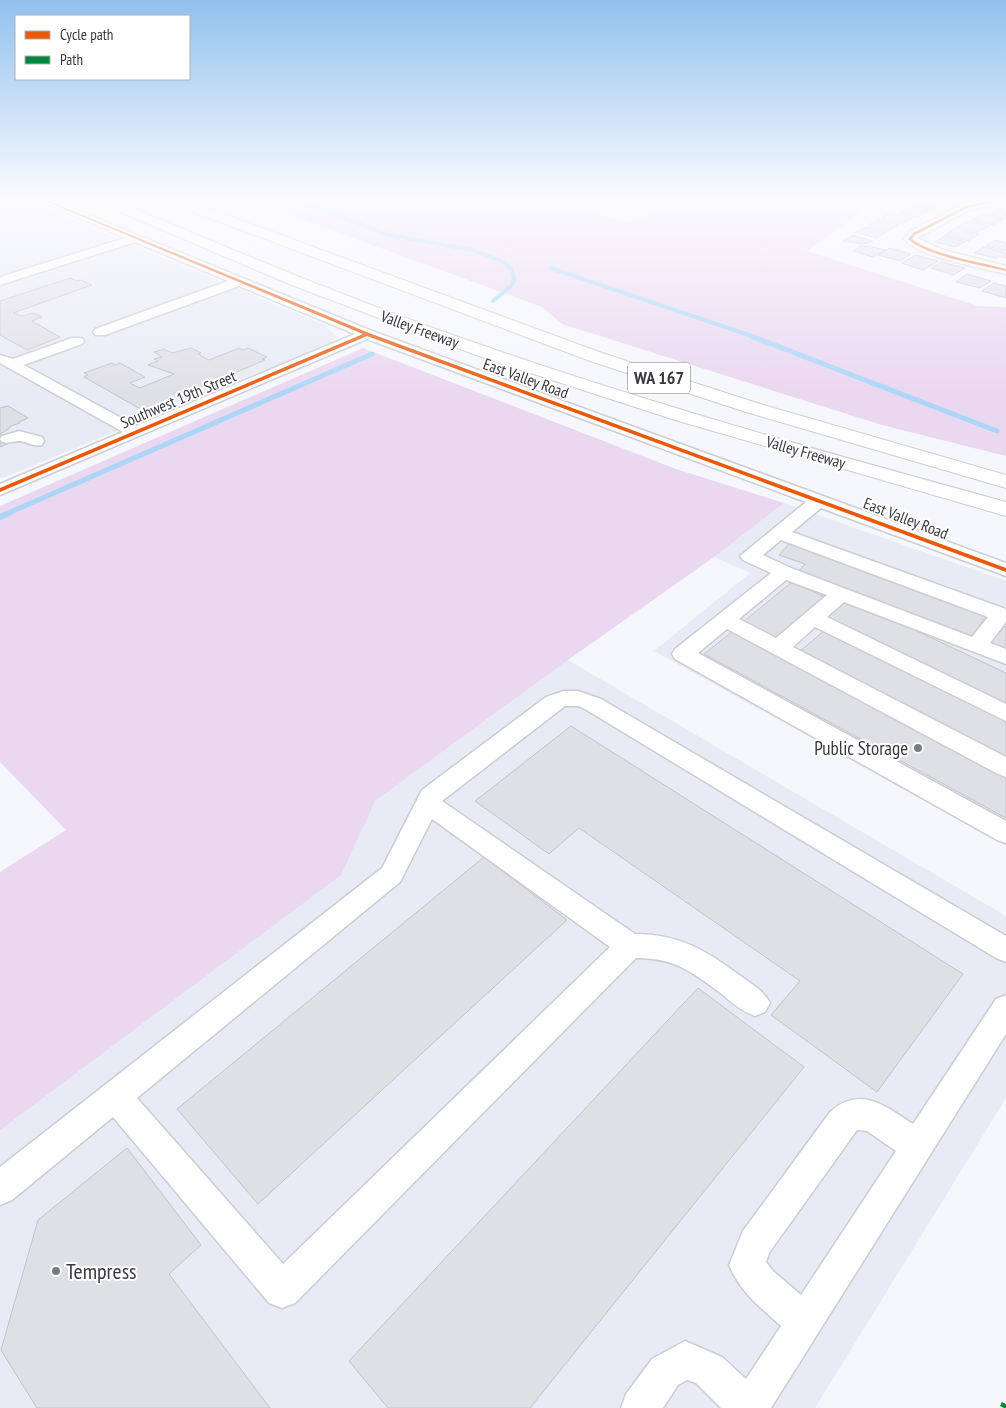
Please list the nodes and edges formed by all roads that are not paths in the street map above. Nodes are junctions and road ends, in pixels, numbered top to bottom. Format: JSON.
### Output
{"nodes":[{"id":1,"x":52,"y":265,"type":"edge"},
{"id":2,"x":201,"y":265,"type":"edge"},
{"id":3,"x":260,"y":265,"type":"edge"},
{"id":4,"x":302,"y":265,"type":"edge"},
{"id":5,"x":313,"y":265,"type":"edge"},
{"id":6,"x":350,"y":265,"type":"edge"},
{"id":7,"x":987,"y":265,"type":"edge"},
{"id":8,"x":1006,"y":270,"type":"edge"},
{"id":9,"x":0,"y":281,"type":"edge"},
{"id":10,"x":240,"y":281,"type":"junction"},
{"id":11,"x":367,"y":334,"type":"junction"},
{"id":12,"x":6,"y":361,"type":"edge"},
{"id":13,"x":670,"y":412,"type":"junction"},
{"id":14,"x":135,"y":432,"type":"junction"},
{"id":15,"x":8,"y":439,"type":"dead end"},
{"id":16,"x":36,"y":441,"type":"dead end"},
{"id":17,"x":967,"y":472,"type":"junction"},
{"id":18,"x":1006,"y":482,"type":"edge"},
{"id":19,"x":0,"y":490,"type":"edge"},
{"id":20,"x":820,"y":500,"type":"junction"},
{"id":21,"x":1006,"y":509,"type":"edge"},
{"id":22,"x":778,"y":533,"type":"junction"},
{"id":23,"x":1006,"y":570,"type":"edge"},
{"id":24,"x":784,"y":572,"type":"junction"},
{"id":25,"x":842,"y":593,"type":"junction"},
{"id":26,"x":1003,"y":615,"type":"edge"},
{"id":27,"x":813,"y":618,"type":"junction"},
{"id":28,"x":725,"y":620,"type":"junction"},
{"id":29,"x":977,"y":645,"type":"junction"},
{"id":30,"x":778,"y":648,"type":"junction"},
{"id":31,"x":1006,"y":657,"type":"edge"},
{"id":32,"x":1006,"y":713,"type":"edge"},
{"id":33,"x":1006,"y":768,"type":"edge"},
{"id":34,"x":428,"y":804,"type":"junction"},
{"id":35,"x":1006,"y":833,"type":"edge"},
{"id":36,"x":630,"y":946,"type":"junction"},
{"id":37,"x":1006,"y":950,"type":"edge"},
{"id":38,"x":755,"y":1003,"type":"dead end"},
{"id":39,"x":1006,"y":1008,"type":"edge"},
{"id":40,"x":115,"y":1096,"type":"junction"},
{"id":41,"x":917,"y":1146,"type":"junction"},
{"id":42,"x":0,"y":1188,"type":"edge"},
{"id":43,"x":804,"y":1322,"type":"junction"},
{"id":44,"x":640,"y":1408,"type":"edge"},
{"id":45,"x":749,"y":1408,"type":"edge"}],
"edges":[{"from":1,"to":9,"type":"street"},
{"from":2,"to":10,"type":"street","name":"East Valley Road"},
{"from":3,"to":13,"type":"highway","name":"Valley Freeway","number":"WA 167"},
{"from":4,"to":13,"type":"highway"},
{"from":5,"to":17,"type":"highway"},
{"from":6,"to":17,"type":"highway","name":"Valley Freeway","number":"WA 167"},
{"from":7,"to":8,"type":"street"},
{"from":10,"to":11,"type":"street","name":"East Valley Road"},
{"from":10,"to":12,"type":"street"},
{"from":11,"to":14,"type":"street","name":"Southwest 19th Street"},
{"from":11,"to":20,"type":"street","name":"East Valley Road"},
{"from":12,"to":14,"type":"street"},
{"from":13,"to":21,"type":"highway","name":"Valley Freeway","number":"WA 167"},
{"from":14,"to":19,"type":"street","name":"Southwest 19th Street"},
{"from":15,"to":16,"type":"street"},
{"from":17,"to":18,"type":"highway","name":"Valley Freeway","number":"WA 167"},
{"from":20,"to":22,"type":"street"},
{"from":20,"to":23,"type":"street","name":"East Valley Road"},
{"from":22,"to":24,"type":"street"},
{"from":22,"to":26,"type":"street"},
{"from":24,"to":25,"type":"street"},
{"from":24,"to":28,"type":"street"},
{"from":25,"to":27,"type":"street"},
{"from":25,"to":29,"type":"street"},
{"from":26,"to":29,"type":"street"},
{"from":27,"to":30,"type":"street"},
{"from":27,"to":32,"type":"street"},
{"from":28,"to":30,"type":"street"},
{"from":28,"to":35,"type":"street"},
{"from":29,"to":31,"type":"street"},
{"from":30,"to":33,"type":"street"},
{"from":34,"to":36,"type":"street"},
{"from":34,"to":37,"type":"street"},
{"from":34,"to":40,"type":"street"},
{"from":36,"to":38,"type":"street"},
{"from":36,"to":40,"type":"street"},
{"from":39,"to":41,"type":"street"},
{"from":40,"to":42,"type":"street"},
{"from":41,"to":43,"type":"street"},
{"from":41,"to":43,"type":"street"},
{"from":43,"to":45,"type":"street"},
{"from":44,"to":45,"type":"street"}]}
